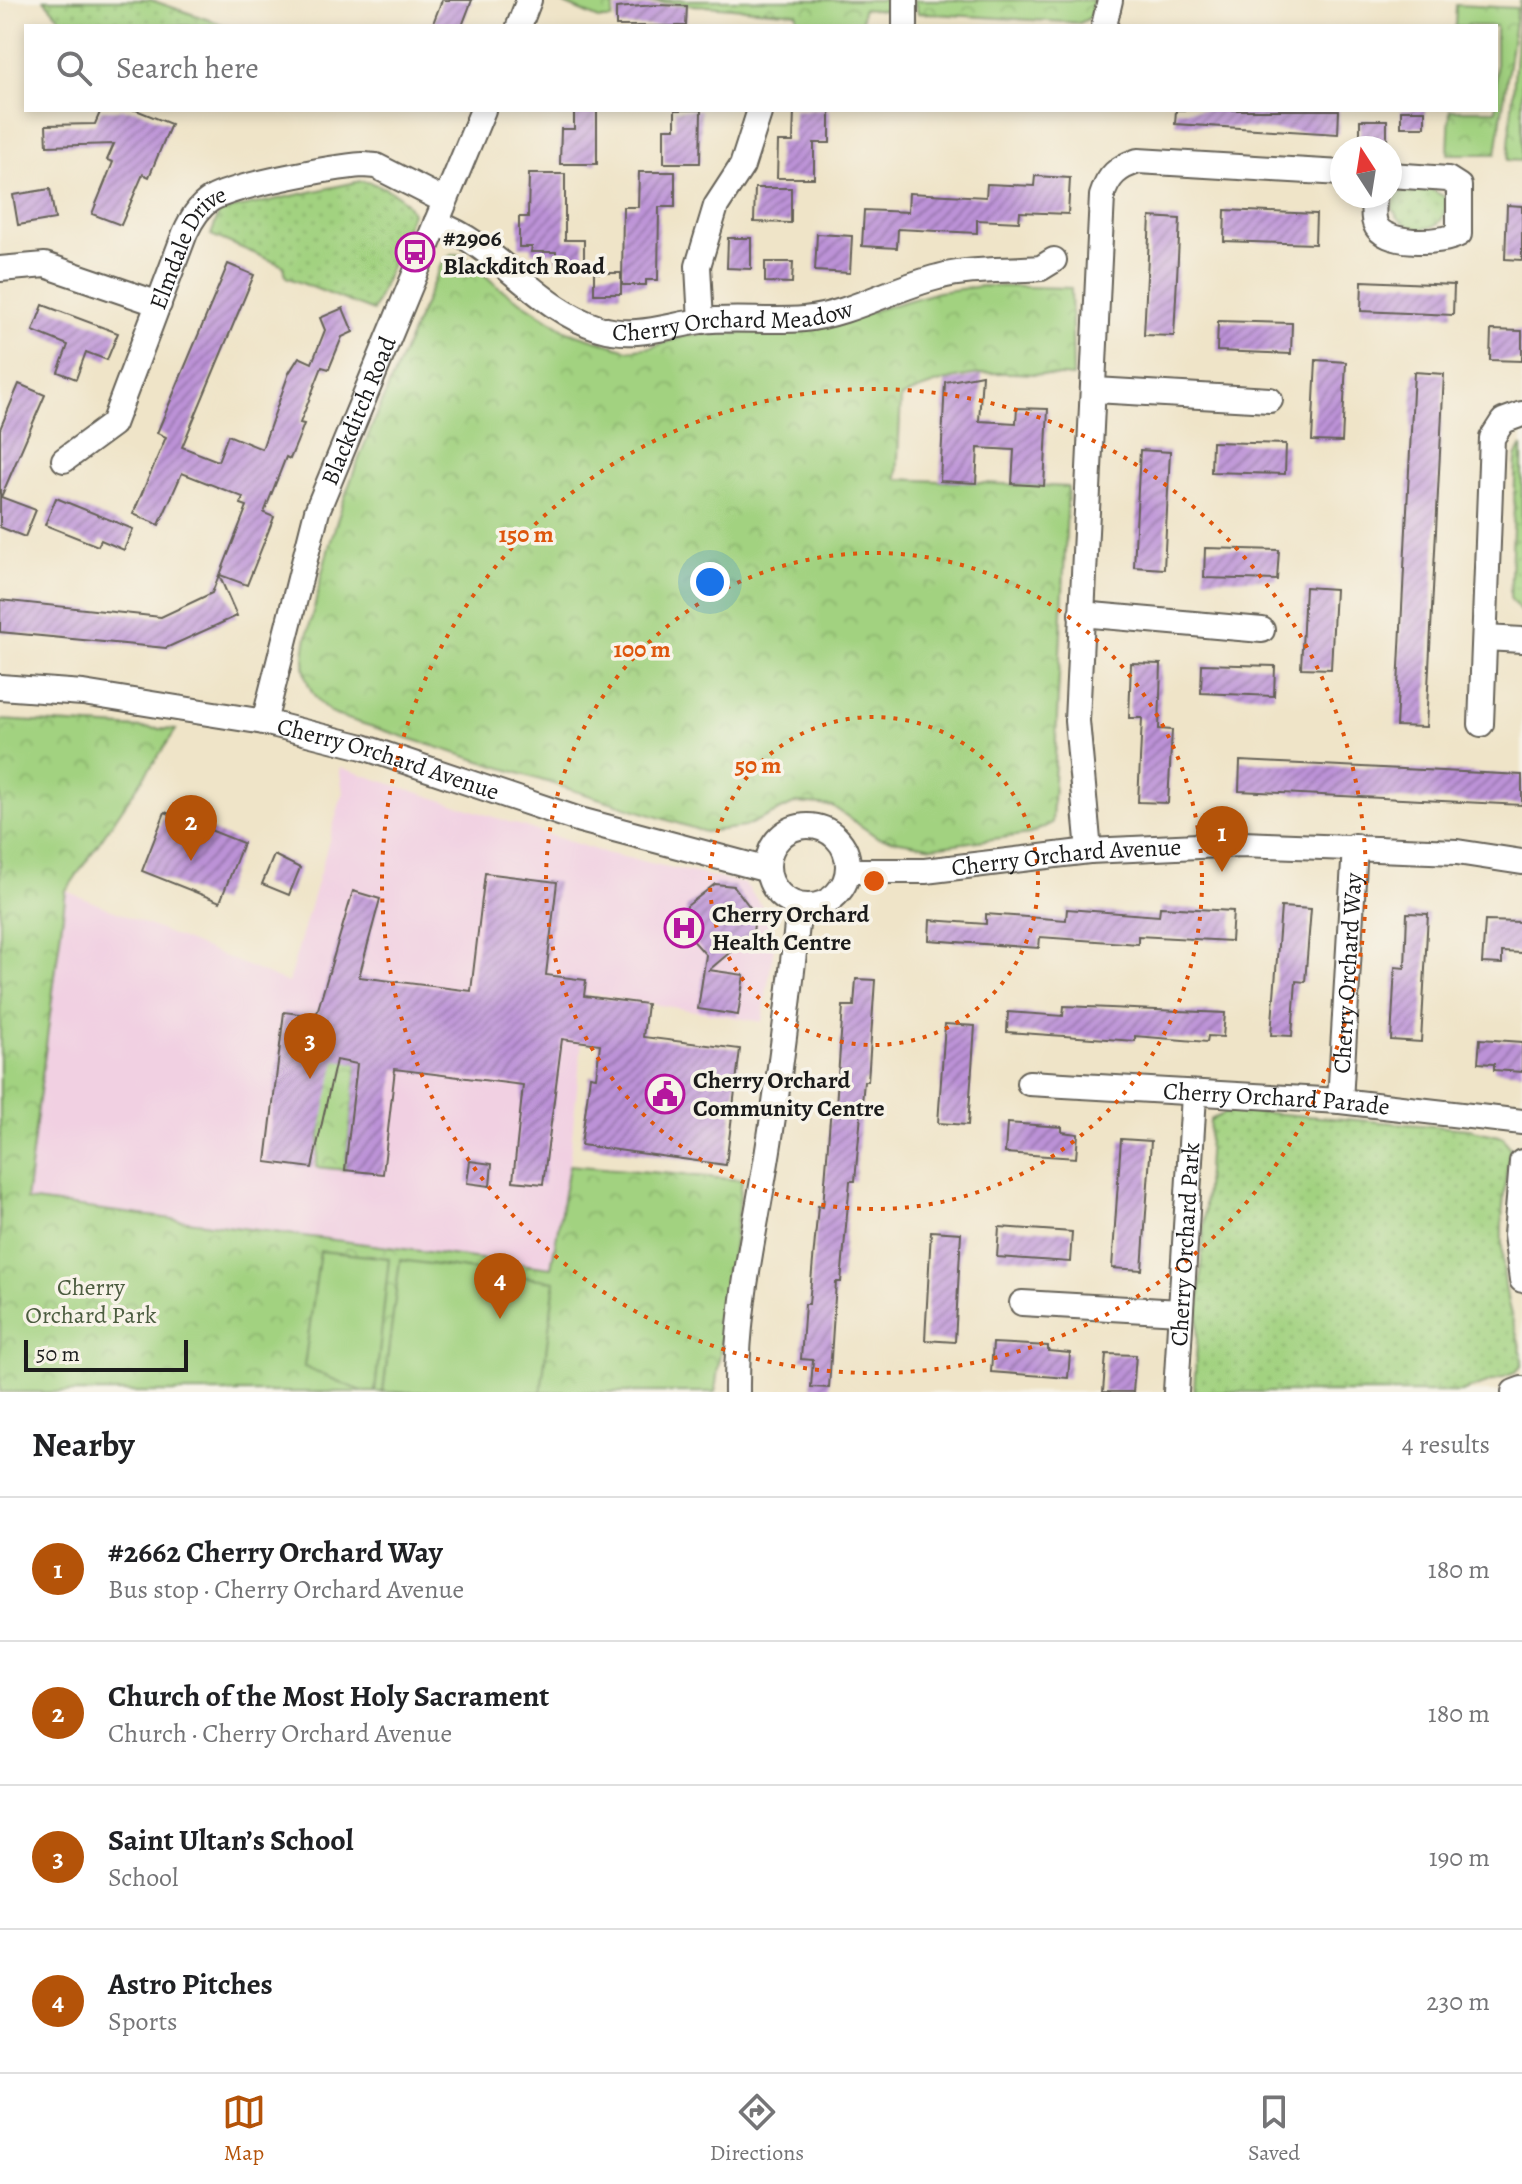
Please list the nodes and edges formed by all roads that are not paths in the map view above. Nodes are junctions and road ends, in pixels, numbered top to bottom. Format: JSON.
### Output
{"nodes":[{"id":1,"x":529,"y":0,"type":"edge"},
{"id":2,"x":905,"y":0,"type":"edge"},
{"id":3,"x":1110,"y":0,"type":"edge"},
{"id":4,"x":520,"y":24,"type":"edge"},
{"id":5,"x":905,"y":24,"type":"edge"},
{"id":6,"x":1104,"y":24,"type":"edge"},
{"id":7,"x":482,"y":112,"type":"edge"},
{"id":8,"x":759,"y":112,"type":"edge"},
{"id":9,"x":1330,"y":172,"type":"edge"},
{"id":10,"x":1402,"y":176,"type":"edge"},
{"id":11,"x":1374,"y":208,"type":"edge"},
{"id":12,"x":441,"y":212,"type":"junction"},
{"id":13,"x":1054,"y":260,"type":"dead end"},
{"id":14,"x":0,"y":269,"type":"edge"},
{"id":15,"x":159,"y":304,"type":"junction"},
{"id":16,"x":701,"y":321,"type":"junction"},
{"id":17,"x":1095,"y":390,"type":"junction"},
{"id":18,"x":1270,"y":400,"type":"dead end"},
{"id":19,"x":1522,"y":414,"type":"edge"},
{"id":20,"x":64,"y":460,"type":"dead end"},
{"id":21,"x":1081,"y":614,"type":"junction"},
{"id":22,"x":1262,"y":630,"type":"dead end"},
{"id":23,"x":1485,"y":638,"type":"junction"},
{"id":24,"x":1522,"y":640,"type":"edge"},
{"id":25,"x":0,"y":687,"type":"edge"},
{"id":26,"x":264,"y":722,"type":"junction"},
{"id":27,"x":1481,"y":724,"type":"dead end"},
{"id":28,"x":1355,"y":846,"type":"junction"},
{"id":29,"x":1089,"y":851,"type":"junction"},
{"id":30,"x":1522,"y":862,"type":"edge"},
{"id":31,"x":768,"y":870,"type":"junction"},
{"id":32,"x":849,"y":871,"type":"junction"},
{"id":33,"x":799,"y":906,"type":"junction"},
{"id":34,"x":1029,"y":1083,"type":"dead end"},
{"id":35,"x":1194,"y":1095,"type":"junction"},
{"id":36,"x":1340,"y":1101,"type":"junction"},
{"id":37,"x":1522,"y":1122,"type":"edge"},
{"id":38,"x":1522,"y":1162,"type":"edge"},
{"id":39,"x":1522,"y":1280,"type":"edge"},
{"id":40,"x":1022,"y":1303,"type":"dead end"},
{"id":41,"x":1180,"y":1312,"type":"junction"},
{"id":42,"x":1522,"y":1389,"type":"edge"},
{"id":43,"x":737,"y":1392,"type":"edge"},
{"id":44,"x":1176,"y":1392,"type":"edge"},
{"id":45,"x":1514,"y":1392,"type":"edge"}],
"edges":[{"from":1,"to":4,"type":"street"},
{"from":2,"to":5,"type":"street"},
{"from":3,"to":6,"type":"street"},
{"from":7,"to":12,"type":"street","name":"Blackditch Road"},
{"from":8,"to":16,"type":"street"},
{"from":9,"to":17,"type":"street"},
{"from":10,"to":11,"type":"street"},
{"from":12,"to":15,"type":"street","name":"Elmdale Drive"},
{"from":12,"to":16,"type":"street","name":"Cherry Orchard Meadow"},
{"from":12,"to":26,"type":"street","name":"Blackditch Road"},
{"from":13,"to":16,"type":"street","name":"Cherry Orchard Meadow"},
{"from":14,"to":15,"type":"street"},
{"from":15,"to":20,"type":"street","name":"Elmdale Drive"},
{"from":17,"to":18,"type":"street"},
{"from":17,"to":21,"type":"street"},
{"from":19,"to":23,"type":"street"},
{"from":21,"to":22,"type":"street"},
{"from":21,"to":29,"type":"street"},
{"from":23,"to":24,"type":"street"},
{"from":23,"to":27,"type":"street"},
{"from":25,"to":26,"type":"street","name":"Cherry Orchard Avenue"},
{"from":26,"to":31,"type":"street","name":"Cherry Orchard Avenue"},
{"from":28,"to":29,"type":"street","name":"Cherry Orchard Avenue"},
{"from":28,"to":30,"type":"street","name":"Cherry Orchard Avenue"},
{"from":28,"to":36,"type":"street","name":"Cherry Orchard Way"},
{"from":29,"to":32,"type":"street","name":"Cherry Orchard Avenue"},
{"from":31,"to":32,"type":"street"},
{"from":31,"to":33,"type":"street"},
{"from":32,"to":33,"type":"street"},
{"from":33,"to":43,"type":"street"},
{"from":34,"to":35,"type":"street","name":"Cherry Orchard Parade"},
{"from":35,"to":36,"type":"street","name":"Cherry Orchard Parade"},
{"from":35,"to":41,"type":"street","name":"Cherry Orchard Park"},
{"from":36,"to":37,"type":"street","name":"Cherry Orchard Parade"},
{"from":38,"to":39,"type":"street"},
{"from":40,"to":41,"type":"street"},
{"from":41,"to":44,"type":"street","name":"Cherry Orchard Park"},
{"from":42,"to":45,"type":"street"}]}
